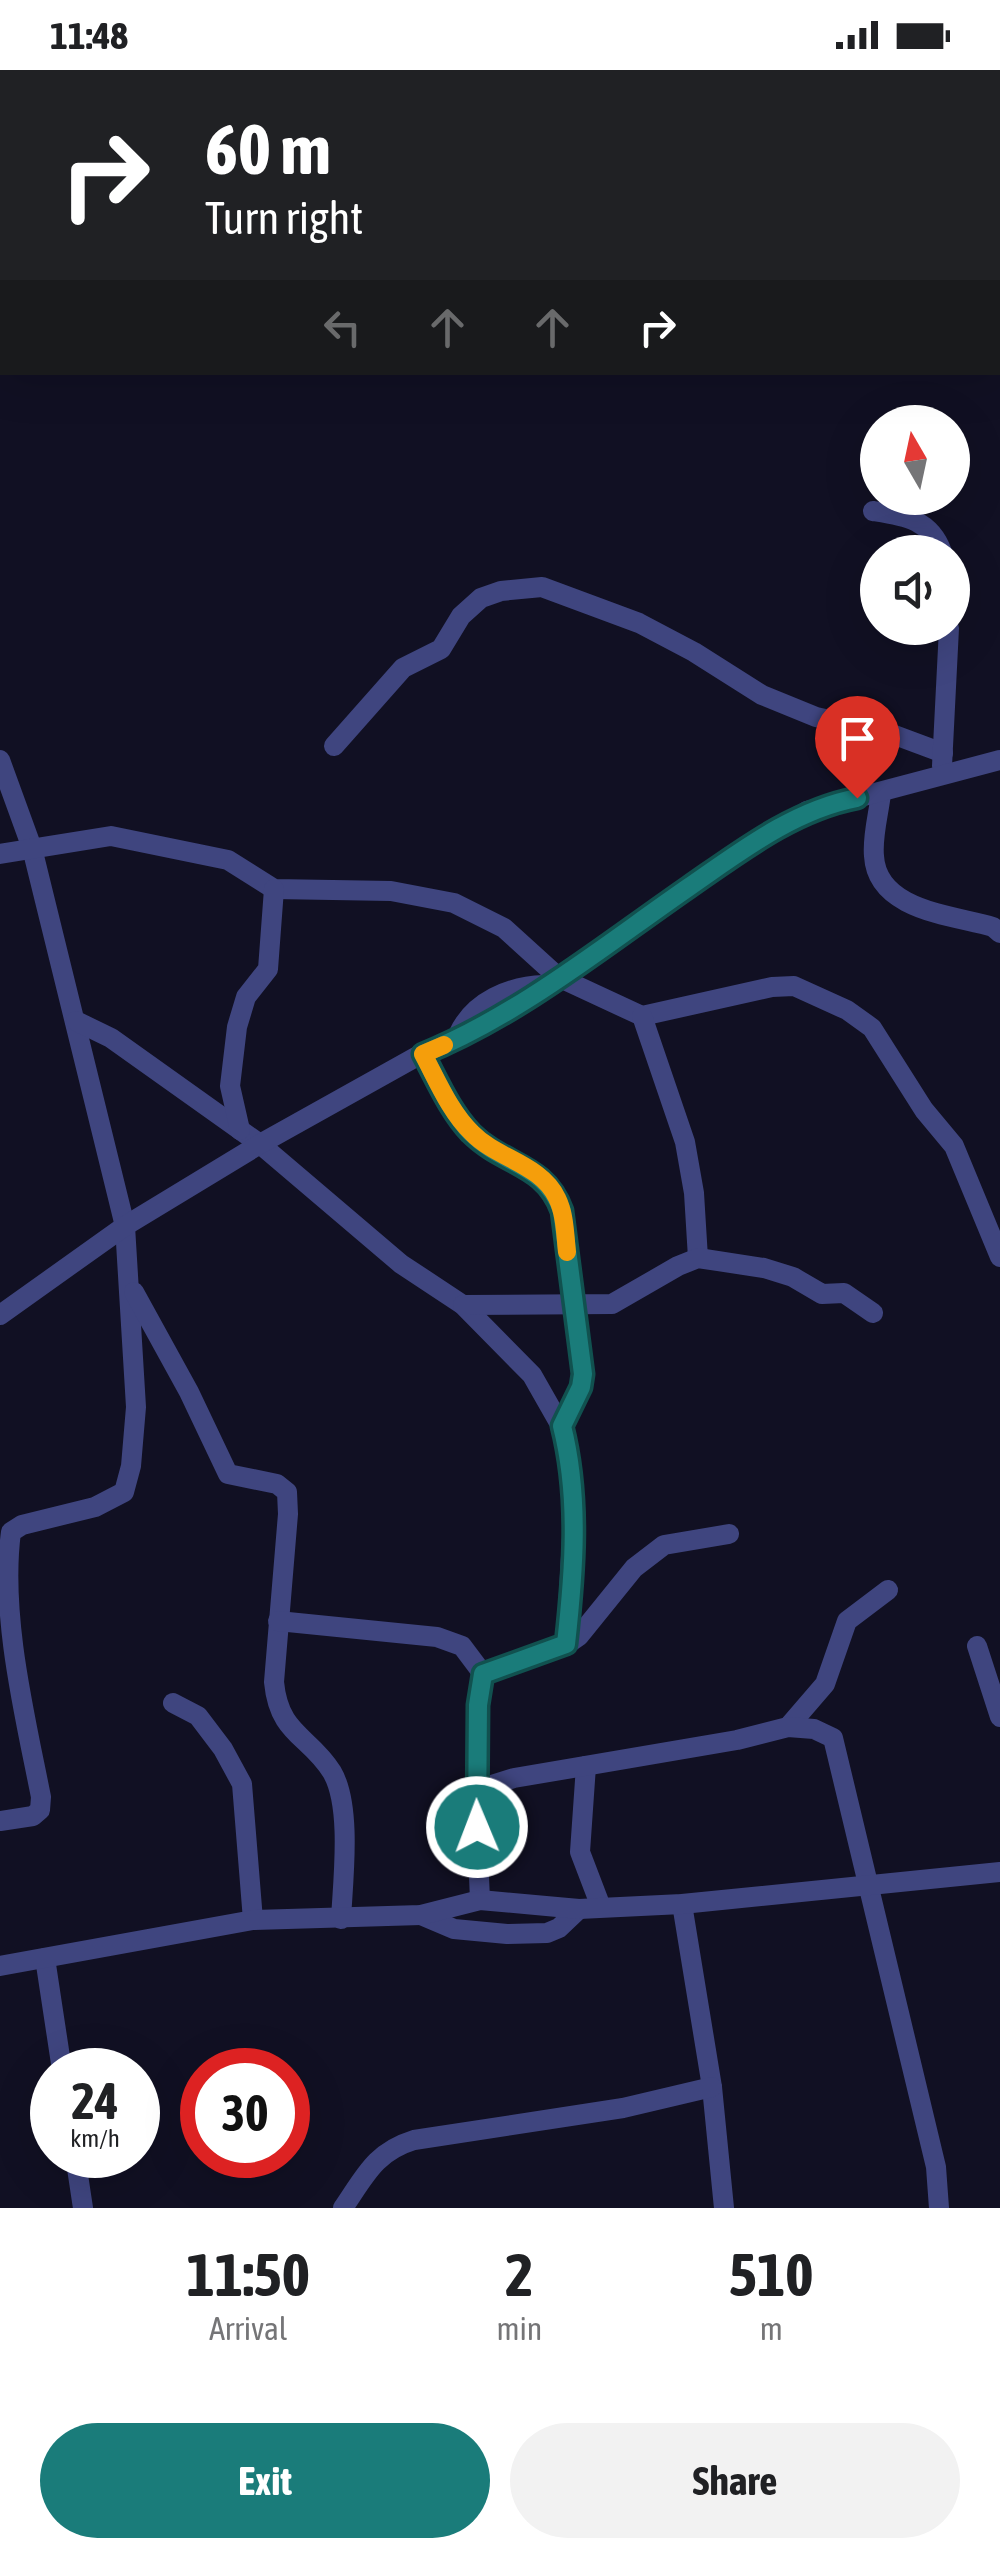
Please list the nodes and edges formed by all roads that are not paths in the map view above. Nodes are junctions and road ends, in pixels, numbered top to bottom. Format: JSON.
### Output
{"nodes":[{"id":1,"x":896,"y":515,"type":"edge"},
{"id":2,"x":932,"y":535,"type":"edge"},
{"id":3,"x":947,"y":645,"type":"edge"},
{"id":4,"x":334,"y":746,"type":"dead end"},
{"id":5,"x":0,"y":760,"type":"edge"},
{"id":6,"x":1000,"y":760,"type":"edge"},
{"id":7,"x":942,"y":763,"type":"junction"},
{"id":8,"x":881,"y":794,"type":"junction"},
{"id":9,"x":32,"y":848,"type":"junction"},
{"id":10,"x":0,"y":854,"type":"edge"},
{"id":11,"x":274,"y":889,"type":"junction"},
{"id":12,"x":1000,"y":933,"type":"edge"},
{"id":13,"x":552,"y":981,"type":"junction"},
{"id":14,"x":642,"y":1016,"type":"junction"},
{"id":15,"x":76,"y":1020,"type":"junction"},
{"id":16,"x":423,"y":1054,"type":"junction"},
{"id":17,"x":230,"y":1086,"type":"junction"},
{"id":18,"x":216,"y":1113,"type":"junction"},
{"id":19,"x":240,"y":1130,"type":"junction"},
{"id":20,"x":260,"y":1144,"type":"junction"},
{"id":21,"x":125,"y":1226,"type":"junction"},
{"id":22,"x":1000,"y":1257,"type":"edge"},
{"id":23,"x":698,"y":1258,"type":"junction"},
{"id":24,"x":130,"y":1286,"type":"junction"},
{"id":25,"x":462,"y":1304,"type":"junction"},
{"id":26,"x":574,"y":1305,"type":"junction"},
{"id":27,"x":874,"y":1312,"type":"dead end"},
{"id":28,"x":0,"y":1315,"type":"edge"},
{"id":29,"x":562,"y":1426,"type":"junction"},
{"id":30,"x":729,"y":1534,"type":"dead end"},
{"id":31,"x":888,"y":1590,"type":"dead end"},
{"id":32,"x":278,"y":1620,"type":"junction"},
{"id":33,"x":4,"y":1637,"type":"edge"},
{"id":34,"x":566,"y":1644,"type":"junction"},
{"id":35,"x":977,"y":1646,"type":"dead end"},
{"id":36,"x":483,"y":1674,"type":"junction"},
{"id":37,"x":172,"y":1702,"type":"dead end"},
{"id":38,"x":1000,"y":1717,"type":"edge"},
{"id":39,"x":788,"y":1727,"type":"junction"},
{"id":40,"x":586,"y":1766,"type":"junction"},
{"id":41,"x":476,"y":1790,"type":"junction"},
{"id":42,"x":0,"y":1821,"type":"edge"},
{"id":43,"x":1000,"y":1872,"type":"edge"},
{"id":44,"x":867,"y":1886,"type":"junction"},
{"id":45,"x":480,"y":1900,"type":"junction"},
{"id":46,"x":682,"y":1904,"type":"junction"},
{"id":47,"x":601,"y":1907,"type":"junction"},
{"id":48,"x":578,"y":1910,"type":"junction"},
{"id":49,"x":420,"y":1915,"type":"junction"},
{"id":50,"x":341,"y":1919,"type":"junction"},
{"id":51,"x":253,"y":1920,"type":"junction"},
{"id":52,"x":45,"y":1958,"type":"junction"},
{"id":53,"x":0,"y":1966,"type":"edge"},
{"id":54,"x":59,"y":2048,"type":"edge"},
{"id":55,"x":712,"y":2087,"type":"junction"},
{"id":56,"x":78,"y":2178,"type":"edge"},
{"id":57,"x":83,"y":2208,"type":"edge"},
{"id":58,"x":343,"y":2208,"type":"edge"},
{"id":59,"x":724,"y":2208,"type":"edge"},
{"id":60,"x":939,"y":2208,"type":"edge"}],
"edges":[{"from":1,"to":2,"type":"street"},
{"from":3,"to":7,"type":"street"},
{"from":4,"to":7,"type":"street"},
{"from":5,"to":9,"type":"street"},
{"from":6,"to":7,"type":"street"},
{"from":7,"to":8,"type":"street"},
{"from":8,"to":12,"type":"street"},
{"from":8,"to":13,"type":"street"},
{"from":9,"to":10,"type":"street"},
{"from":9,"to":11,"type":"street"},
{"from":9,"to":15,"type":"street"},
{"from":11,"to":13,"type":"street"},
{"from":11,"to":17,"type":"street"},
{"from":13,"to":14,"type":"street"},
{"from":13,"to":16,"type":"street"},
{"from":14,"to":22,"type":"street"},
{"from":14,"to":23,"type":"street"},
{"from":15,"to":18,"type":"street"},
{"from":15,"to":21,"type":"street"},
{"from":16,"to":20,"type":"street"},
{"from":16,"to":26,"type":"street"},
{"from":17,"to":18,"type":"street"},
{"from":17,"to":19,"type":"street"},
{"from":18,"to":19,"type":"street"},
{"from":19,"to":20,"type":"street"},
{"from":20,"to":21,"type":"street"},
{"from":20,"to":25,"type":"street"},
{"from":21,"to":24,"type":"street"},
{"from":21,"to":28,"type":"street"},
{"from":23,"to":26,"type":"street"},
{"from":23,"to":27,"type":"street"},
{"from":24,"to":32,"type":"street"},
{"from":24,"to":33,"type":"street"},
{"from":25,"to":26,"type":"street"},
{"from":25,"to":29,"type":"street"},
{"from":26,"to":29,"type":"street"},
{"from":29,"to":34,"type":"street"},
{"from":30,"to":34,"type":"street"},
{"from":31,"to":39,"type":"street"},
{"from":32,"to":36,"type":"street"},
{"from":32,"to":50,"type":"street"},
{"from":33,"to":42,"type":"street"},
{"from":34,"to":36,"type":"street"},
{"from":35,"to":38,"type":"street"},
{"from":36,"to":41,"type":"street"},
{"from":37,"to":51,"type":"street"},
{"from":39,"to":40,"type":"street"},
{"from":39,"to":44,"type":"street"},
{"from":40,"to":41,"type":"street"},
{"from":40,"to":47,"type":"street"},
{"from":41,"to":45,"type":"street"},
{"from":43,"to":44,"type":"street"},
{"from":44,"to":46,"type":"street"},
{"from":44,"to":60,"type":"street"},
{"from":45,"to":48,"type":"street"},
{"from":45,"to":49,"type":"street"},
{"from":46,"to":47,"type":"street"},
{"from":46,"to":55,"type":"street"},
{"from":47,"to":48,"type":"street"},
{"from":48,"to":49,"type":"street"},
{"from":49,"to":50,"type":"street"},
{"from":50,"to":51,"type":"street"},
{"from":51,"to":52,"type":"street"},
{"from":52,"to":53,"type":"street"},
{"from":52,"to":54,"type":"street"},
{"from":55,"to":58,"type":"street"},
{"from":55,"to":59,"type":"street"},
{"from":56,"to":57,"type":"street"}]}
